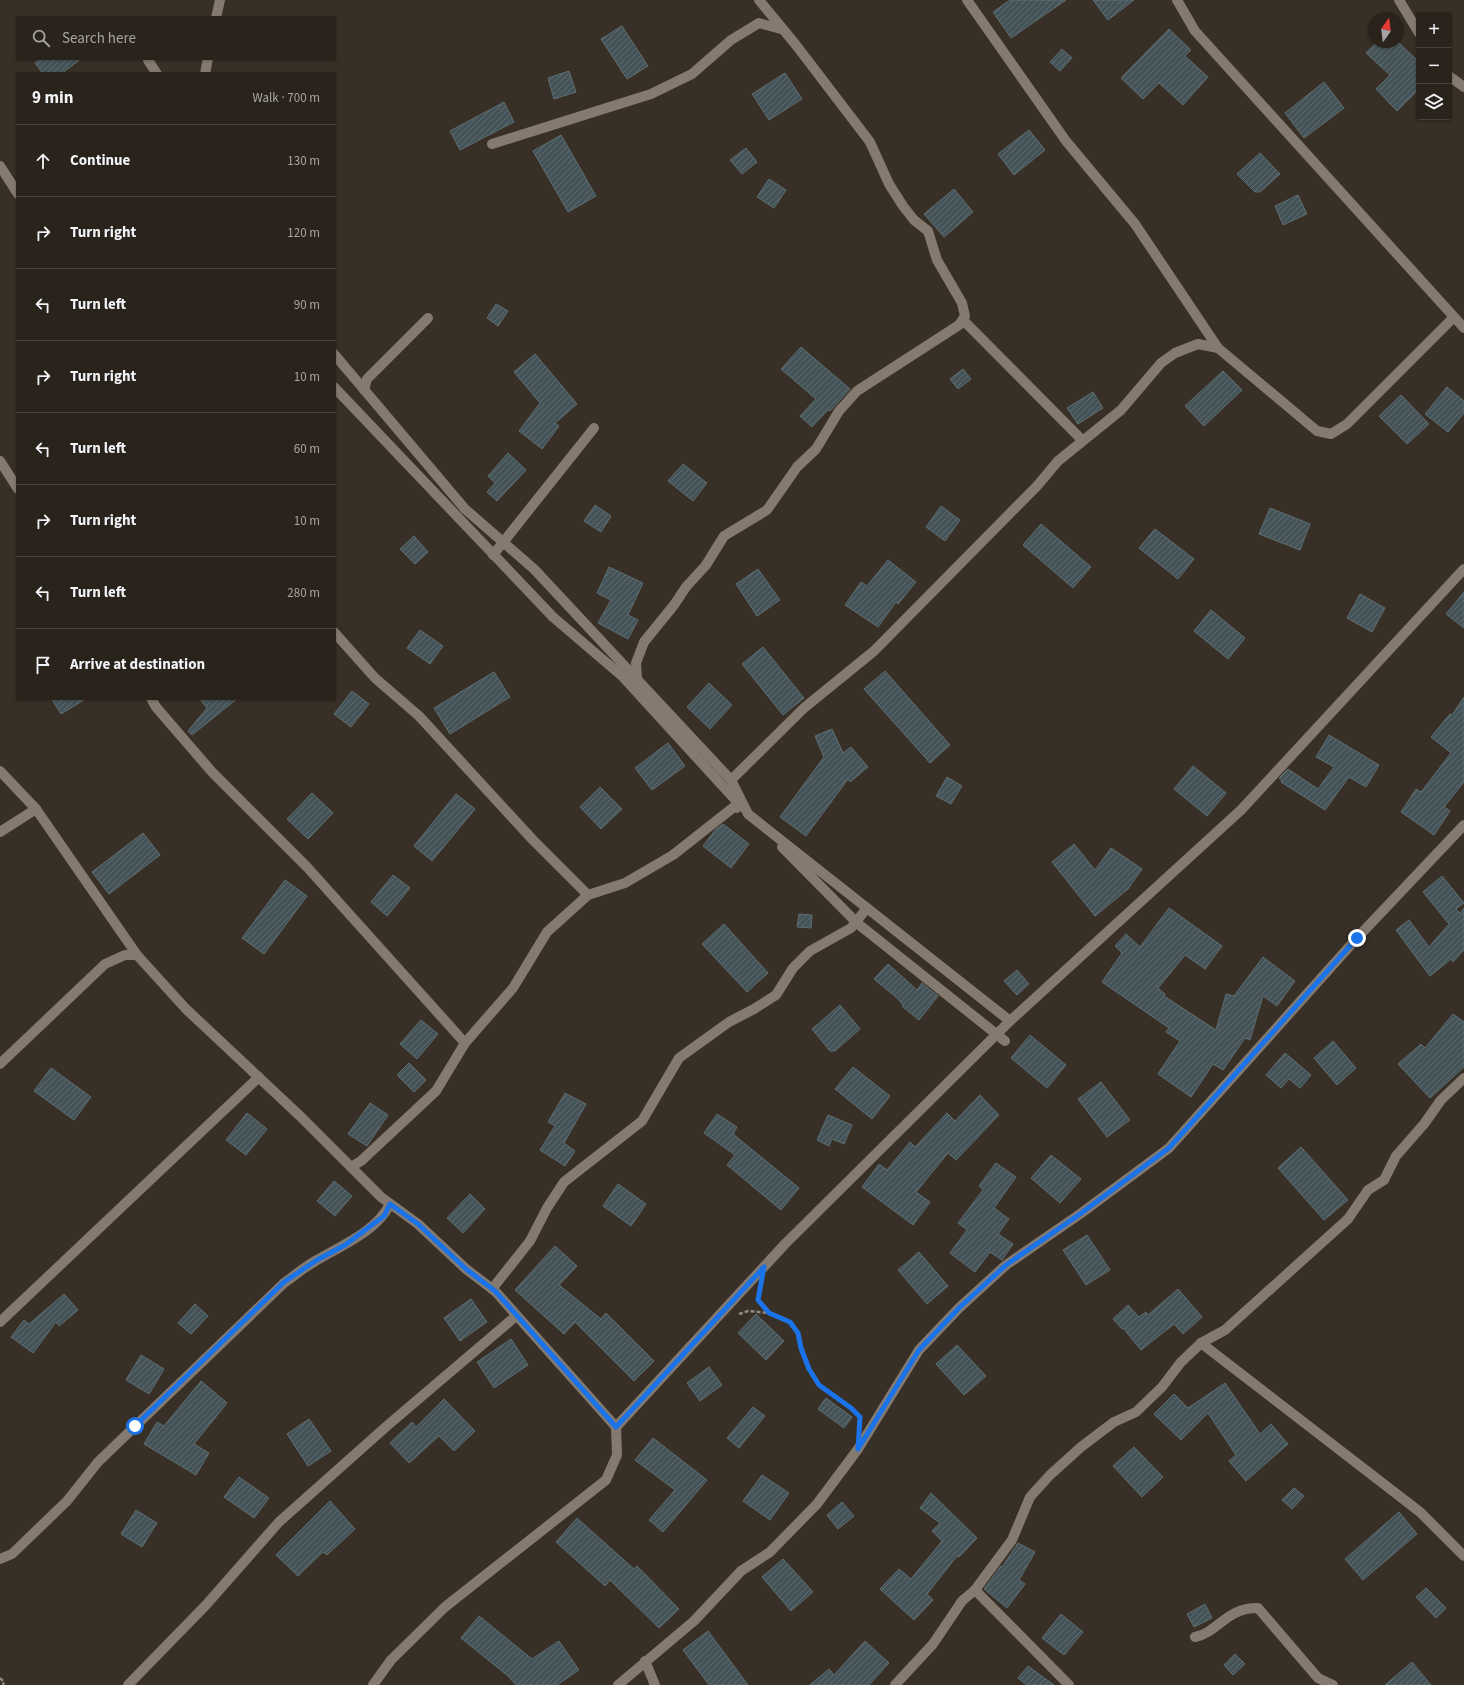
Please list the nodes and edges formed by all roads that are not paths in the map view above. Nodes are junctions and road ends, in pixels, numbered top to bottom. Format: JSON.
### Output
{"nodes":[{"id":1,"x":220,"y":0,"type":"edge"},
{"id":2,"x":758,"y":0,"type":"edge"},
{"id":3,"x":967,"y":0,"type":"edge"},
{"id":4,"x":1177,"y":0,"type":"edge"},
{"id":5,"x":1399,"y":0,"type":"edge"},
{"id":6,"x":216,"y":16,"type":"edge"},
{"id":7,"x":1416,"y":28,"type":"edge"},
{"id":8,"x":781,"y":29,"type":"junction"},
{"id":9,"x":148,"y":60,"type":"dead end"},
{"id":10,"x":208,"y":60,"type":"edge"},
{"id":11,"x":156,"y":72,"type":"edge"},
{"id":12,"x":205,"y":72,"type":"edge"},
{"id":13,"x":1452,"y":78,"type":"edge"},
{"id":14,"x":1464,"y":87,"type":"edge"},
{"id":15,"x":492,"y":144,"type":"dead end"},
{"id":16,"x":0,"y":166,"type":"edge"},
{"id":17,"x":16,"y":191,"type":"edge"},
{"id":18,"x":428,"y":318,"type":"dead end"},
{"id":19,"x":1454,"y":318,"type":"junction"},
{"id":20,"x":963,"y":320,"type":"junction"},
{"id":21,"x":1464,"y":328,"type":"edge"},
{"id":22,"x":1218,"y":348,"type":"junction"},
{"id":23,"x":336,"y":356,"type":"edge"},
{"id":24,"x":336,"y":389,"type":"edge"},
{"id":25,"x":364,"y":390,"type":"junction"},
{"id":26,"x":594,"y":428,"type":"dead end"},
{"id":27,"x":1082,"y":440,"type":"junction"},
{"id":28,"x":0,"y":461,"type":"edge"},
{"id":29,"x":16,"y":486,"type":"edge"},
{"id":30,"x":493,"y":555,"type":"junction"},
{"id":31,"x":1464,"y":569,"type":"edge"},
{"id":32,"x":1460,"y":580,"type":"edge"},
{"id":33,"x":336,"y":634,"type":"edge"},
{"id":34,"x":637,"y":679,"type":"junction"},
{"id":35,"x":152,"y":700,"type":"edge"},
{"id":36,"x":0,"y":771,"type":"edge"},
{"id":37,"x":731,"y":780,"type":"junction"},
{"id":38,"x":739,"y":803,"type":"junction"},
{"id":39,"x":36,"y":809,"type":"junction"},
{"id":40,"x":748,"y":814,"type":"junction"},
{"id":41,"x":1464,"y":825,"type":"edge"},
{"id":42,"x":0,"y":832,"type":"edge"},
{"id":43,"x":588,"y":895,"type":"junction"},
{"id":44,"x":867,"y":908,"type":"junction"},
{"id":45,"x":138,"y":955,"type":"junction"},
{"id":46,"x":1010,"y":1021,"type":"junction"},
{"id":47,"x":1005,"y":1041,"type":"dead end"},
{"id":48,"x":465,"y":1043,"type":"junction"},
{"id":49,"x":0,"y":1064,"type":"edge"},
{"id":50,"x":259,"y":1077,"type":"junction"},
{"id":51,"x":1464,"y":1078,"type":"edge"},
{"id":52,"x":351,"y":1167,"type":"junction"},
{"id":53,"x":390,"y":1204,"type":"junction"},
{"id":54,"x":492,"y":1289,"type":"junction"},
{"id":55,"x":516,"y":1316,"type":"junction"},
{"id":56,"x":0,"y":1322,"type":"edge"},
{"id":57,"x":1201,"y":1342,"type":"junction"},
{"id":58,"x":616,"y":1427,"type":"junction"},
{"id":59,"x":1464,"y":1556,"type":"edge"},
{"id":60,"x":0,"y":1559,"type":"edge"},
{"id":61,"x":975,"y":1590,"type":"junction"},
{"id":62,"x":1195,"y":1637,"type":"dead end"},
{"id":63,"x":645,"y":1661,"type":"junction"},
{"id":64,"x":128,"y":1685,"type":"edge"},
{"id":65,"x":373,"y":1685,"type":"edge"},
{"id":66,"x":618,"y":1685,"type":"edge"},
{"id":67,"x":655,"y":1685,"type":"edge"},
{"id":68,"x":895,"y":1685,"type":"edge"},
{"id":69,"x":1069,"y":1685,"type":"edge"},
{"id":70,"x":1333,"y":1685,"type":"edge"}],
"edges":[{"from":1,"to":6,"type":"street"},
{"from":2,"to":8,"type":"street"},
{"from":3,"to":22,"type":"street"},
{"from":4,"to":19,"type":"street"},
{"from":5,"to":7,"type":"street"},
{"from":8,"to":15,"type":"street"},
{"from":8,"to":20,"type":"street"},
{"from":9,"to":11,"type":"street"},
{"from":10,"to":12,"type":"street"},
{"from":13,"to":14,"type":"street"},
{"from":16,"to":17,"type":"street"},
{"from":18,"to":25,"type":"street"},
{"from":19,"to":21,"type":"street"},
{"from":19,"to":22,"type":"street"},
{"from":20,"to":27,"type":"street"},
{"from":20,"to":34,"type":"street"},
{"from":22,"to":27,"type":"street"},
{"from":23,"to":25,"type":"street"},
{"from":24,"to":30,"type":"street"},
{"from":25,"to":34,"type":"street"},
{"from":26,"to":30,"type":"street"},
{"from":27,"to":37,"type":"street"},
{"from":28,"to":29,"type":"street"},
{"from":30,"to":38,"type":"street"},
{"from":31,"to":32,"type":"street"},
{"from":32,"to":46,"type":"street"},
{"from":33,"to":43,"type":"street"},
{"from":34,"to":37,"type":"street"},
{"from":35,"to":48,"type":"street"},
{"from":36,"to":39,"type":"street"},
{"from":37,"to":40,"type":"street"},
{"from":38,"to":40,"type":"street"},
{"from":38,"to":43,"type":"street"},
{"from":38,"to":47,"type":"street"},
{"from":39,"to":42,"type":"street"},
{"from":39,"to":45,"type":"street"},
{"from":40,"to":44,"type":"street"},
{"from":41,"to":63,"type":"street"},
{"from":43,"to":48,"type":"street"},
{"from":44,"to":46,"type":"street"},
{"from":44,"to":54,"type":"street"},
{"from":45,"to":49,"type":"street"},
{"from":45,"to":50,"type":"street"},
{"from":46,"to":58,"type":"street"},
{"from":48,"to":52,"type":"street"},
{"from":50,"to":52,"type":"street"},
{"from":50,"to":56,"type":"street"},
{"from":51,"to":57,"type":"street"},
{"from":52,"to":53,"type":"street"},
{"from":53,"to":54,"type":"street"},
{"from":53,"to":60,"type":"street"},
{"from":54,"to":55,"type":"street"},
{"from":55,"to":58,"type":"street"},
{"from":55,"to":64,"type":"street"},
{"from":57,"to":59,"type":"street"},
{"from":57,"to":61,"type":"street"},
{"from":58,"to":65,"type":"street"},
{"from":61,"to":68,"type":"street"},
{"from":61,"to":69,"type":"street"},
{"from":62,"to":70,"type":"street"},
{"from":63,"to":66,"type":"street"},
{"from":63,"to":67,"type":"street"}]}
